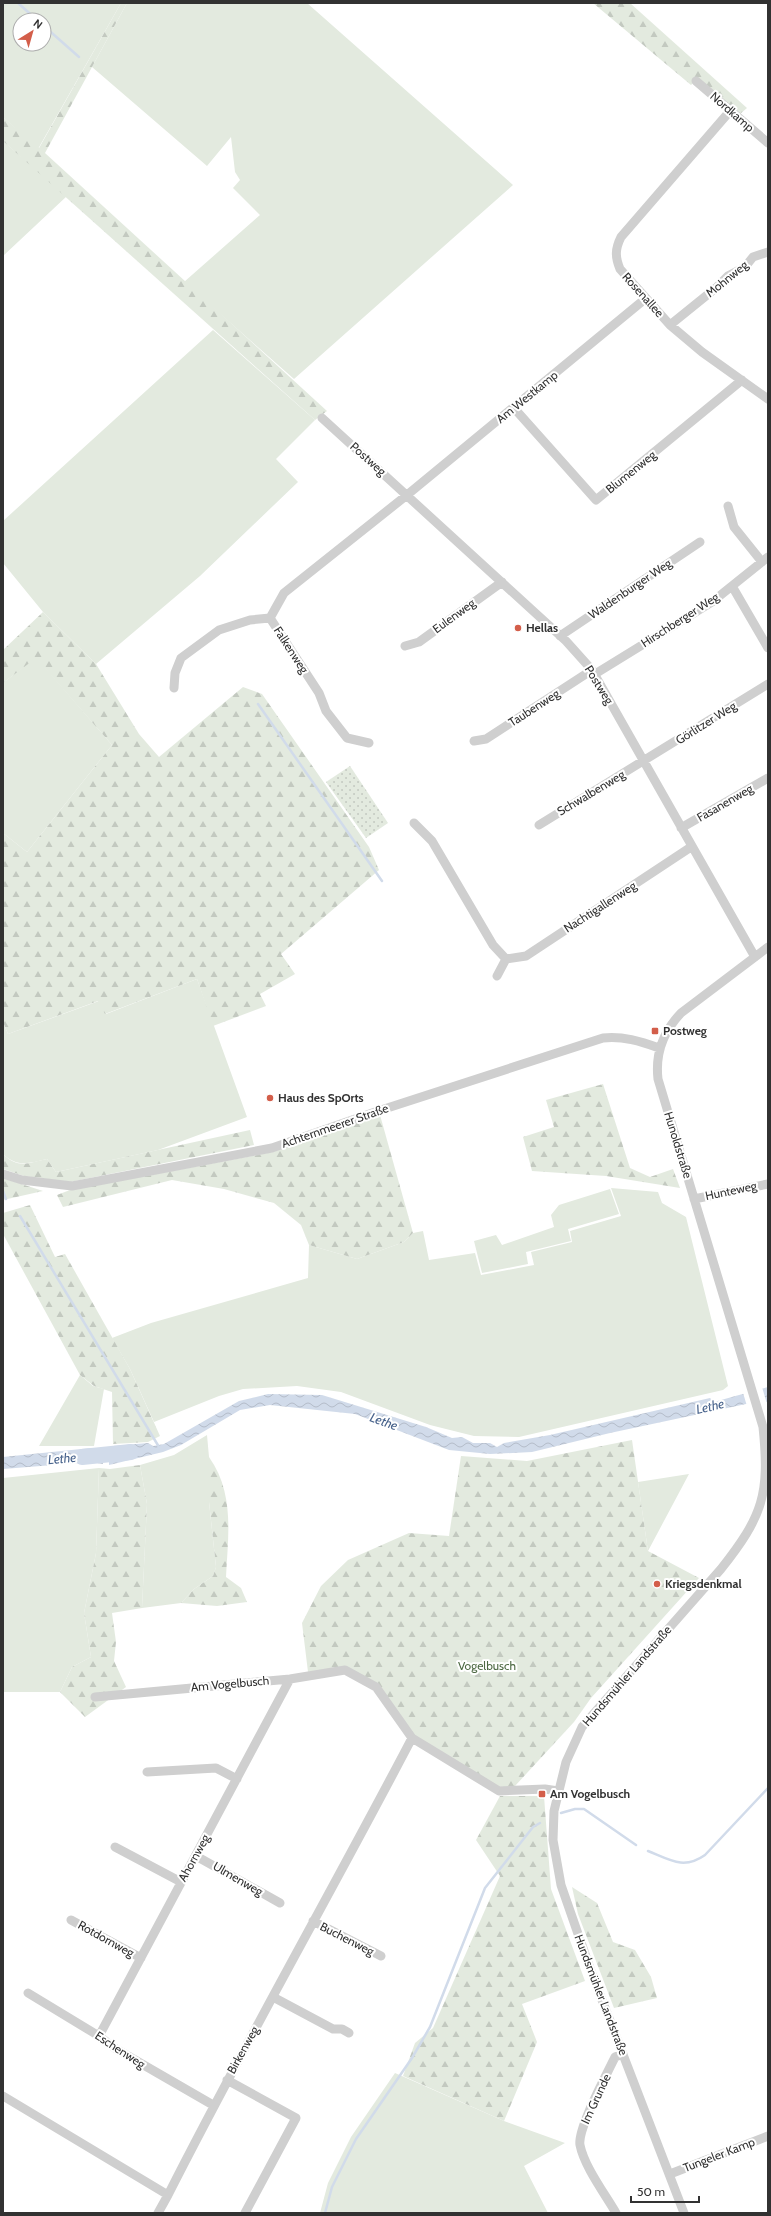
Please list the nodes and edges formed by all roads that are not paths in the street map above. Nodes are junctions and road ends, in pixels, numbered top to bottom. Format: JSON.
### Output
{"nodes":[{"id":1,"x":696,"y":81,"type":"dead end"},
{"id":2,"x":730,"y":111,"type":"junction"},
{"id":3,"x":768,"y":144,"type":"edge"},
{"id":4,"x":768,"y":252,"type":"edge"},
{"id":5,"x":645,"y":299,"type":"junction"},
{"id":6,"x":670,"y":325,"type":"junction"},
{"id":7,"x":742,"y":380,"type":"junction"},
{"id":8,"x":768,"y":399,"type":"edge"},
{"id":9,"x":514,"y":408,"type":"junction"},
{"id":10,"x":322,"y":418,"type":"dead end"},
{"id":11,"x":407,"y":495,"type":"junction"},
{"id":12,"x":728,"y":506,"type":"dead end"},
{"id":13,"x":700,"y":542,"type":"dead end"},
{"id":14,"x":765,"y":559,"type":"edge"},
{"id":15,"x":502,"y":582,"type":"junction"},
{"id":16,"x":732,"y":586,"type":"junction"},
{"id":17,"x":270,"y":618,"type":"junction"},
{"id":18,"x":560,"y":636,"type":"junction"},
{"id":19,"x":405,"y":646,"type":"dead end"},
{"id":20,"x":768,"y":648,"type":"edge"},
{"id":21,"x":593,"y":672,"type":"junction"},
{"id":22,"x":768,"y":684,"type":"edge"},
{"id":23,"x":174,"y":688,"type":"dead end"},
{"id":24,"x":474,"y":741,"type":"dead end"},
{"id":25,"x":369,"y":743,"type":"dead end"},
{"id":26,"x":644,"y":762,"type":"junction"},
{"id":27,"x":768,"y":778,"type":"edge"},
{"id":28,"x":414,"y":823,"type":"dead end"},
{"id":29,"x":539,"y":825,"type":"dead end"},
{"id":30,"x":681,"y":828,"type":"junction"},
{"id":31,"x":691,"y":847,"type":"junction"},
{"id":32,"x":768,"y":948,"type":"edge"},
{"id":33,"x":755,"y":957,"type":"junction"},
{"id":34,"x":506,"y":958,"type":"junction"},
{"id":35,"x":497,"y":976,"type":"dead end"},
{"id":36,"x":659,"y":1048,"type":"junction"},
{"id":37,"x":3,"y":1174,"type":"edge"},
{"id":38,"x":768,"y":1184,"type":"edge"},
{"id":39,"x":694,"y":1199,"type":"junction"},
{"id":40,"x":752,"y":1384,"type":"joint"},
{"id":41,"x":290,"y":1679,"type":"junction"},
{"id":42,"x":96,"y":1697,"type":"dead end"},
{"id":43,"x":412,"y":1738,"type":"junction"},
{"id":44,"x":147,"y":1772,"type":"dead end"},
{"id":45,"x":237,"y":1779,"type":"junction"},
{"id":46,"x":558,"y":1791,"type":"junction"},
{"id":47,"x":115,"y":1847,"type":"dead end"},
{"id":48,"x":196,"y":1856,"type":"junction"},
{"id":49,"x":181,"y":1882,"type":"junction"},
{"id":50,"x":280,"y":1903,"type":"dead end"},
{"id":51,"x":71,"y":1920,"type":"dead end"},
{"id":52,"x":313,"y":1921,"type":"junction"},
{"id":53,"x":381,"y":1956,"type":"dead end"},
{"id":54,"x":140,"y":1958,"type":"junction"},
{"id":55,"x":28,"y":1993,"type":"dead end"},
{"id":56,"x":273,"y":1997,"type":"junction"},
{"id":57,"x":349,"y":2033,"type":"dead end"},
{"id":58,"x":98,"y":2036,"type":"junction"},
{"id":59,"x":623,"y":2054,"type":"junction"},
{"id":60,"x":227,"y":2080,"type":"junction"},
{"id":61,"x":3,"y":2096,"type":"edge"},
{"id":62,"x":213,"y":2105,"type":"junction"},
{"id":63,"x":768,"y":2136,"type":"edge"},
{"id":64,"x":670,"y":2174,"type":"junction"},
{"id":65,"x":168,"y":2195,"type":"junction"},
{"id":66,"x":158,"y":2213,"type":"edge"},
{"id":67,"x":245,"y":2213,"type":"edge"},
{"id":68,"x":616,"y":2213,"type":"edge"},
{"id":69,"x":684,"y":2213,"type":"edge"}],
"edges":[{"from":1,"to":2,"type":"street","name":"Nordkamp"},
{"from":2,"to":3,"type":"street","name":"Nordkamp"},
{"from":2,"to":5,"type":"street","name":"Rosenallee"},
{"from":4,"to":6,"type":"street","name":"Mohnweg"},
{"from":5,"to":6,"type":"street","name":"Rosenallee"},
{"from":5,"to":9,"type":"street","name":"Am Westkamp"},
{"from":6,"to":7,"type":"street","name":"Rosenallee"},
{"from":7,"to":8,"type":"street","name":"Rosenallee"},
{"from":7,"to":9,"type":"street","name":"Blumenweg"},
{"from":9,"to":11,"type":"street","name":"Am Westkamp"},
{"from":10,"to":11,"type":"street","name":"Postweg"},
{"from":11,"to":15,"type":"street","name":"Postweg"},
{"from":11,"to":17,"type":"street","name":"Falkenweg"},
{"from":12,"to":14,"type":"street","name":"Hirschberger Weg"},
{"from":13,"to":18,"type":"street","name":"Waldenburger Weg"},
{"from":14,"to":16,"type":"street","name":"Hirschberger Weg"},
{"from":15,"to":18,"type":"street","name":"Postweg"},
{"from":15,"to":19,"type":"street","name":"Eulenweg"},
{"from":16,"to":20,"type":"street"},
{"from":16,"to":21,"type":"street","name":"Hirschberger Weg"},
{"from":17,"to":23,"type":"street"},
{"from":17,"to":25,"type":"street","name":"Falkenweg"},
{"from":18,"to":21,"type":"street","name":"Postweg"},
{"from":21,"to":24,"type":"street","name":"Taubenweg"},
{"from":21,"to":26,"type":"street","name":"Postweg"},
{"from":22,"to":26,"type":"street","name":"Görlitzer Weg"},
{"from":26,"to":29,"type":"street","name":"Schwalbenweg"},
{"from":26,"to":30,"type":"street","name":"Postweg"},
{"from":27,"to":30,"type":"street","name":"Fasanenweg"},
{"from":28,"to":34,"type":"street"},
{"from":30,"to":31,"type":"street","name":"Postweg"},
{"from":31,"to":33,"type":"street","name":"Postweg"},
{"from":31,"to":34,"type":"street","name":"Nachtigallenweg"},
{"from":32,"to":33,"type":"street","name":"Hunoldstraße"},
{"from":33,"to":36,"type":"street","name":"Hunoldstraße"},
{"from":34,"to":35,"type":"street"},
{"from":36,"to":37,"type":"street","name":"Achternmeerer Straße"},
{"from":36,"to":39,"type":"street","name":"Hunoldstraße"},
{"from":38,"to":39,"type":"street","name":"Hunteweg"},
{"from":39,"to":40,"type":"street","name":"Hunoldstraße"},
{"from":40,"to":46,"type":"street","name":"Hundsmühler Landstraße"},
{"from":41,"to":42,"type":"street","name":"Am Vogelbusch"},
{"from":41,"to":43,"type":"street","name":"Am Vogelbusch"},
{"from":41,"to":45,"type":"street","name":"Ahornweg"},
{"from":43,"to":46,"type":"street","name":"Am Vogelbusch"},
{"from":43,"to":52,"type":"street","name":"Birkenweg"},
{"from":44,"to":45,"type":"street"},
{"from":45,"to":48,"type":"street","name":"Ahornweg"},
{"from":46,"to":59,"type":"street","name":"Hundsmühler Landstraße"},
{"from":47,"to":49,"type":"street"},
{"from":48,"to":49,"type":"street","name":"Ahornweg"},
{"from":48,"to":50,"type":"street","name":"Ulmenweg"},
{"from":49,"to":54,"type":"street","name":"Ahornweg"},
{"from":51,"to":54,"type":"street","name":"Rotdornweg"},
{"from":52,"to":53,"type":"street","name":"Buchenweg"},
{"from":52,"to":56,"type":"street","name":"Birkenweg"},
{"from":54,"to":58,"type":"street","name":"Ahornweg"},
{"from":55,"to":58,"type":"street","name":"Eschenweg"},
{"from":56,"to":57,"type":"street"},
{"from":56,"to":60,"type":"street","name":"Birkenweg"},
{"from":58,"to":62,"type":"street","name":"Eschenweg"},
{"from":59,"to":64,"type":"street","name":"Hundsmühler Landstraße"},
{"from":59,"to":68,"type":"street","name":"Im Grunde"},
{"from":60,"to":62,"type":"street","name":"Birkenweg"},
{"from":60,"to":67,"type":"street"},
{"from":61,"to":65,"type":"street"},
{"from":62,"to":65,"type":"street","name":"Birkenweg"},
{"from":63,"to":64,"type":"street","name":"Tungeler Kamp"},
{"from":64,"to":69,"type":"street","name":"Hundsmühler Landstraße"},
{"from":65,"to":66,"type":"street","name":"Birkenweg"}]}
